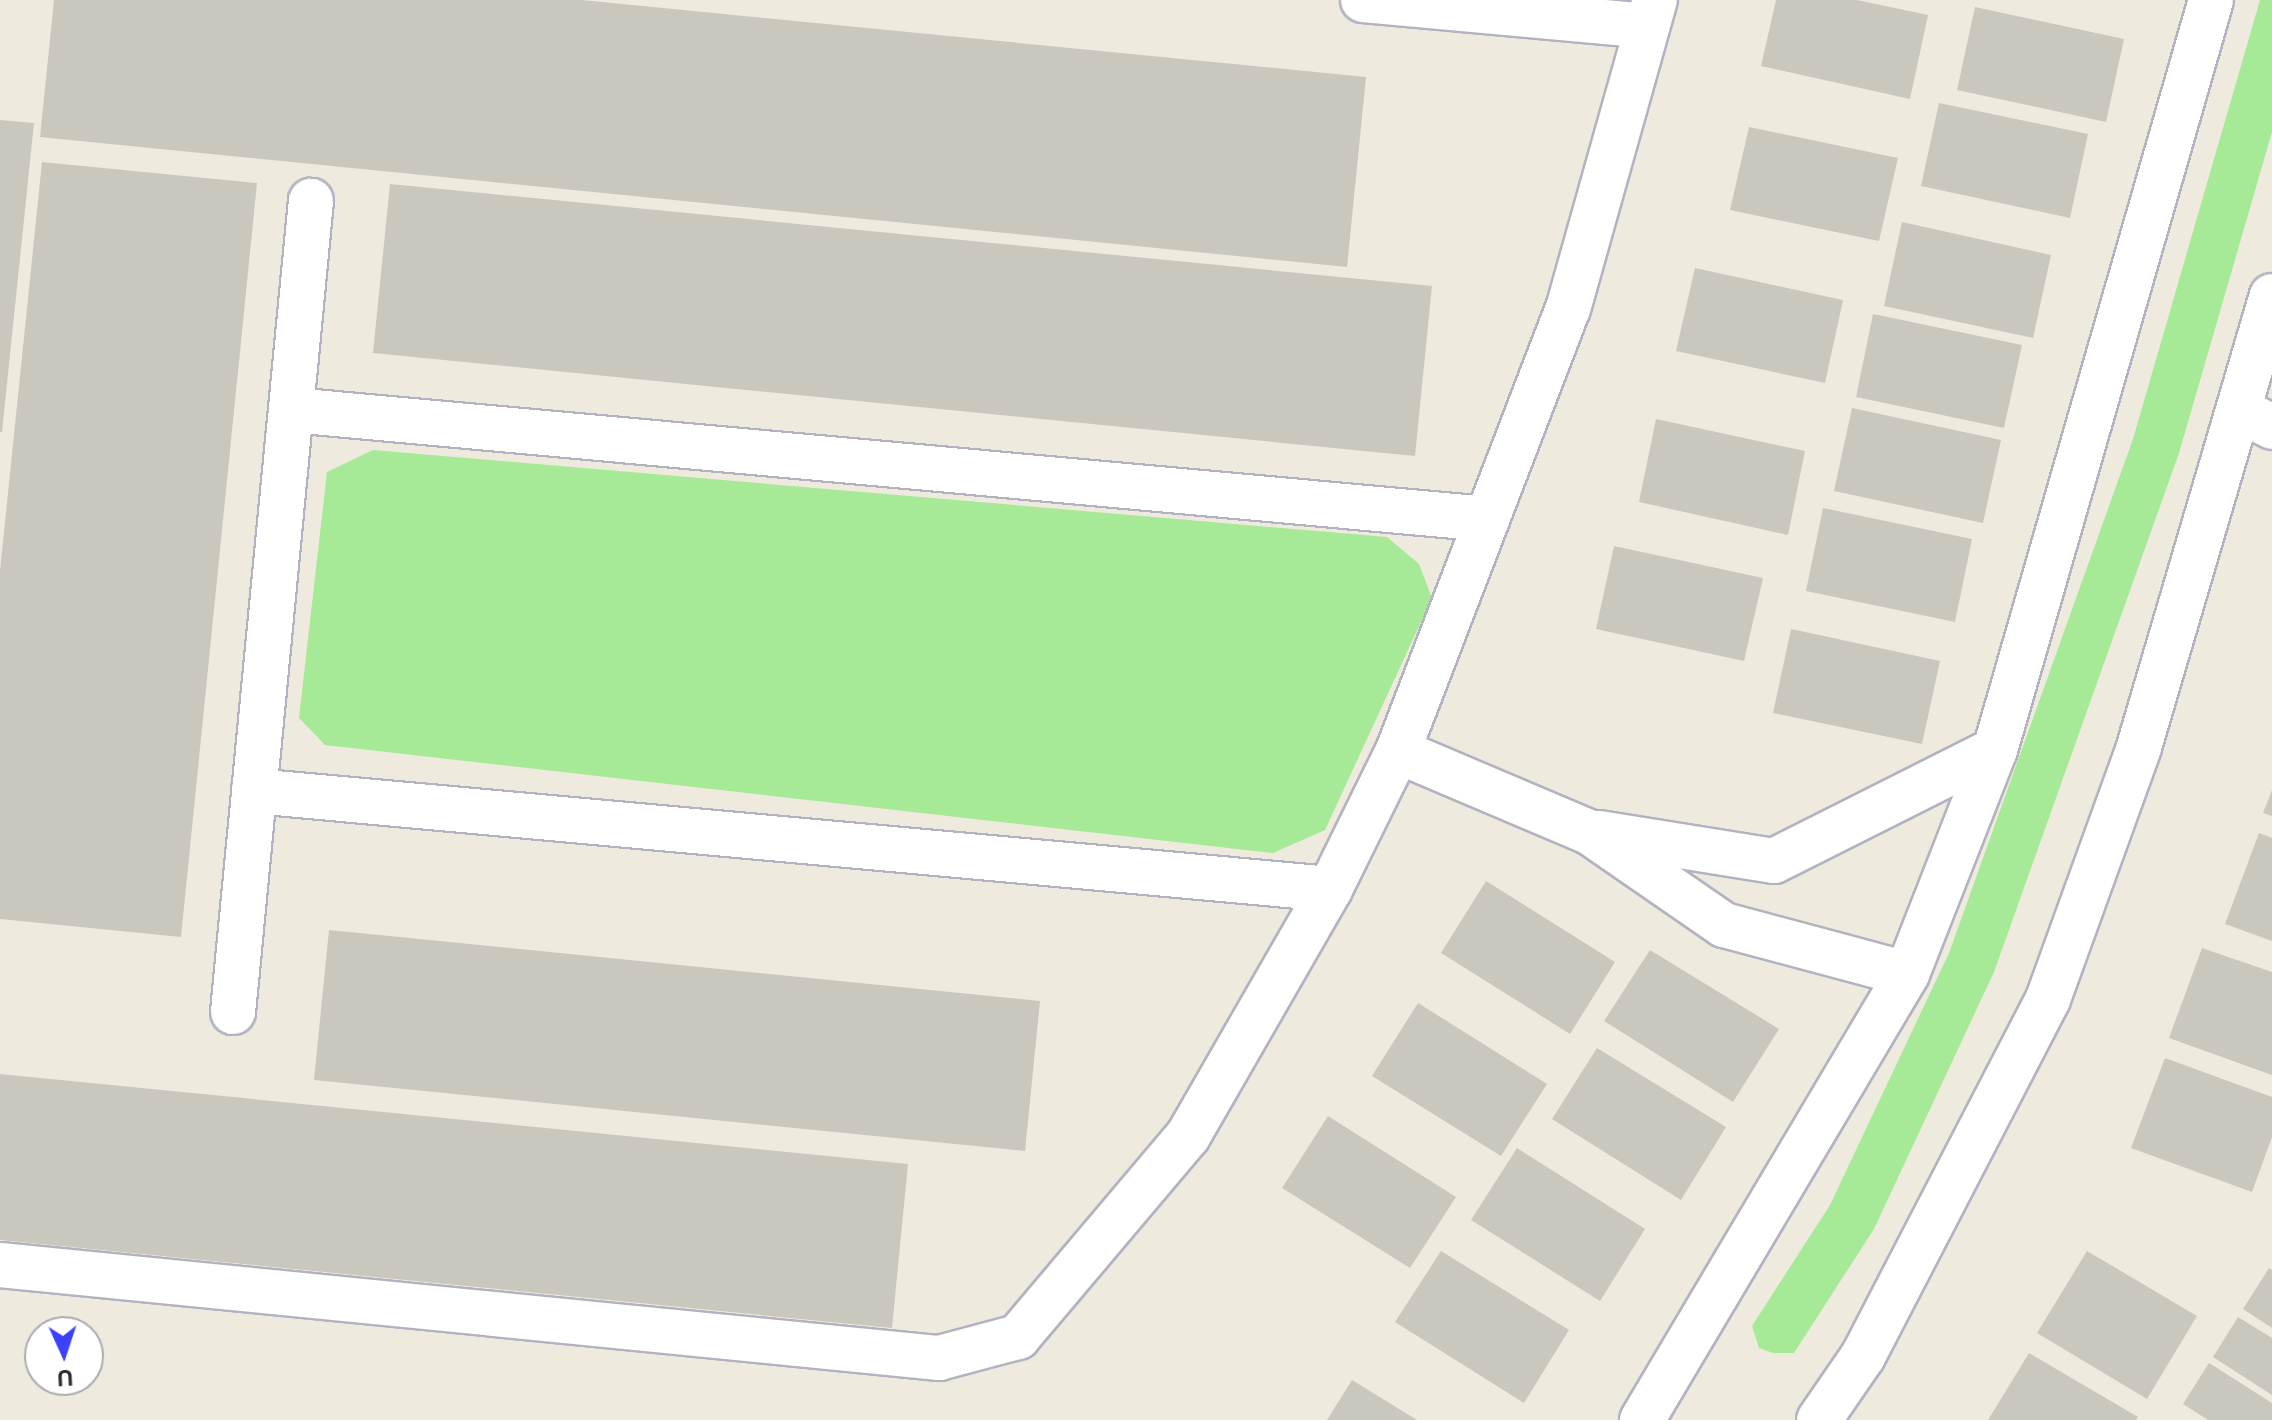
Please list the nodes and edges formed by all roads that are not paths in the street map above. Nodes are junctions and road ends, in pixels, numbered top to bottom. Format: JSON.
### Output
{"nodes":[{"id":1,"x":1363,"y":0,"type":"edge"},
{"id":2,"x":2211,"y":0,"type":"edge"},
{"id":3,"x":1651,"y":13,"type":"edge"},
{"id":4,"x":311,"y":201,"type":"dead end"},
{"id":5,"x":2269,"y":318,"type":"edge"},
{"id":6,"x":292,"y":410,"type":"junction"},
{"id":7,"x":2257,"y":419,"type":"edge"},
{"id":8,"x":1487,"y":519,"type":"junction"},
{"id":9,"x":1995,"y":750,"type":"junction"},
{"id":10,"x":1398,"y":751,"type":"junction"},
{"id":11,"x":254,"y":791,"type":"junction"},
{"id":12,"x":1589,"y":832,"type":"junction"},
{"id":13,"x":1330,"y":889,"type":"junction"},
{"id":14,"x":1907,"y":974,"type":"junction"},
{"id":15,"x":233,"y":1012,"type":"dead end"},
{"id":16,"x":0,"y":1265,"type":"edge"},
{"id":17,"x":1642,"y":1420,"type":"edge"},
{"id":18,"x":1819,"y":1420,"type":"edge"}],
"edges":[{"from":1,"to":3,"type":"street"},
{"from":2,"to":9,"type":"street"},
{"from":3,"to":8,"type":"street"},
{"from":4,"to":6,"type":"street"},
{"from":5,"to":7,"type":"street"},
{"from":6,"to":8,"type":"street"},
{"from":6,"to":11,"type":"street"},
{"from":7,"to":18,"type":"street"},
{"from":8,"to":10,"type":"street"},
{"from":9,"to":12,"type":"street"},
{"from":9,"to":14,"type":"street"},
{"from":10,"to":12,"type":"street"},
{"from":10,"to":13,"type":"street"},
{"from":11,"to":13,"type":"street"},
{"from":11,"to":15,"type":"street"},
{"from":12,"to":14,"type":"street"},
{"from":13,"to":16,"type":"street"},
{"from":14,"to":17,"type":"street"}]}
